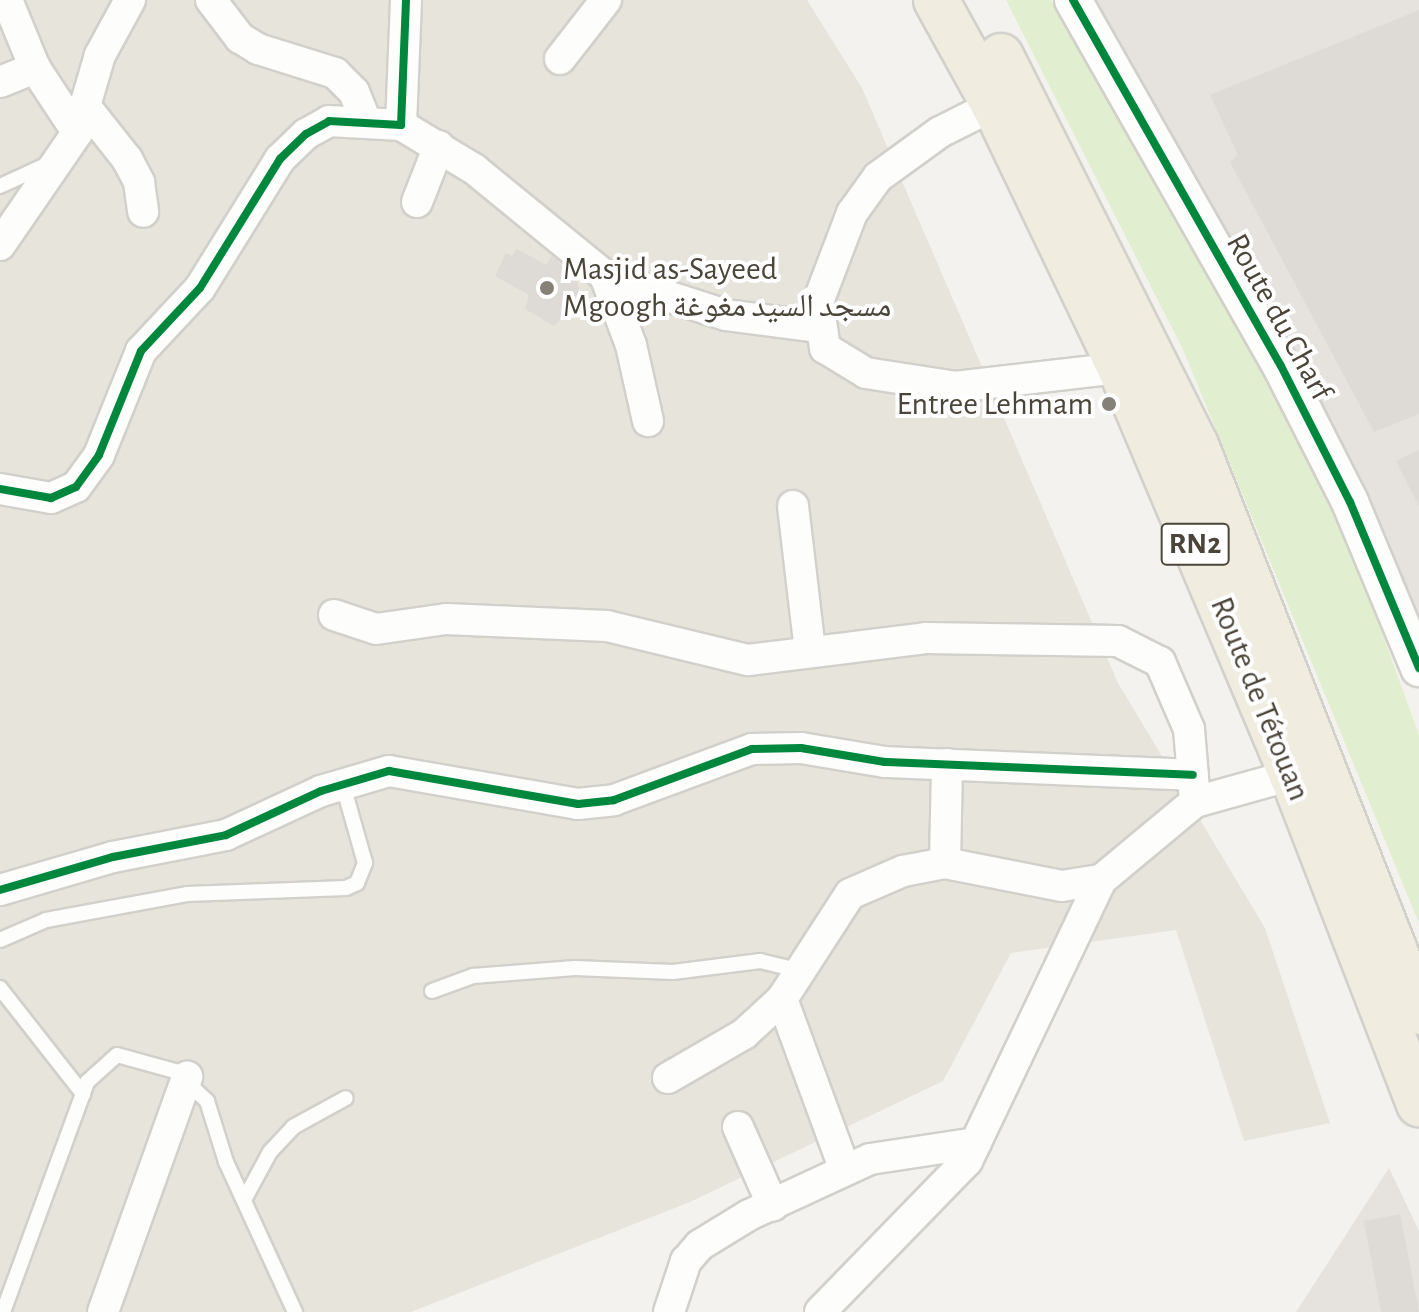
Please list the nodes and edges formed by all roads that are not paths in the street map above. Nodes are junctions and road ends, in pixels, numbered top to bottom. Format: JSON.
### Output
{"nodes":[{"id":1,"x":7,"y":0,"type":"edge"},
{"id":2,"x":130,"y":0,"type":"edge"},
{"id":3,"x":211,"y":0,"type":"edge"},
{"id":4,"x":406,"y":0,"type":"edge"},
{"id":5,"x":606,"y":0,"type":"edge"},
{"id":6,"x":936,"y":0,"type":"edge"},
{"id":7,"x":969,"y":0,"type":"edge"},
{"id":8,"x":1073,"y":0,"type":"edge"},
{"id":9,"x":560,"y":59,"type":"dead end"},
{"id":10,"x":35,"y":68,"type":"junction"},
{"id":11,"x":0,"y":82,"type":"edge"},
{"id":12,"x":994,"y":105,"type":"junction"},
{"id":13,"x":365,"y":119,"type":"junction"},
{"id":14,"x":83,"y":124,"type":"junction"},
{"id":15,"x":401,"y":125,"type":"junction"},
{"id":16,"x":439,"y":146,"type":"junction"},
{"id":17,"x":58,"y":160,"type":"junction"},
{"id":18,"x":0,"y":186,"type":"edge"},
{"id":19,"x":417,"y":202,"type":"dead end"},
{"id":20,"x":143,"y":212,"type":"dead end"},
{"id":21,"x":0,"y":245,"type":"edge"},
{"id":22,"x":605,"y":276,"type":"junction"},
{"id":23,"x":818,"y":327,"type":"junction"},
{"id":24,"x":1120,"y":368,"type":"junction"},
{"id":25,"x":648,"y":421,"type":"dead end"},
{"id":26,"x":0,"y":489,"type":"edge"},
{"id":27,"x":793,"y":506,"type":"dead end"},
{"id":28,"x":334,"y":615,"type":"dead end"},
{"id":29,"x":810,"y":650,"type":"junction"},
{"id":30,"x":1419,"y":666,"type":"edge"},
{"id":31,"x":947,"y":764,"type":"junction"},
{"id":32,"x":1292,"y":775,"type":"junction"},
{"id":33,"x":343,"y":785,"type":"junction"},
{"id":34,"x":1194,"y":788,"type":"junction"},
{"id":35,"x":945,"y":863,"type":"junction"},
{"id":36,"x":1101,"y":880,"type":"junction"},
{"id":37,"x":0,"y":890,"type":"edge"},
{"id":38,"x":0,"y":940,"type":"edge"},
{"id":39,"x":802,"y":971,"type":"junction"},
{"id":40,"x":0,"y":988,"type":"edge"},
{"id":41,"x":432,"y":991,"type":"dead end"},
{"id":42,"x":782,"y":999,"type":"junction"},
{"id":43,"x":1419,"y":1012,"type":"edge"},
{"id":44,"x":187,"y":1077,"type":"junction"},
{"id":45,"x":668,"y":1078,"type":"dead end"},
{"id":46,"x":83,"y":1094,"type":"junction"},
{"id":47,"x":346,"y":1098,"type":"dead end"},
{"id":48,"x":1419,"y":1104,"type":"edge"},
{"id":49,"x":738,"y":1127,"type":"dead end"},
{"id":50,"x":976,"y":1143,"type":"junction"},
{"id":51,"x":845,"y":1170,"type":"junction"},
{"id":52,"x":244,"y":1200,"type":"junction"},
{"id":53,"x":773,"y":1206,"type":"junction"},
{"id":54,"x":3,"y":1312,"type":"edge"},
{"id":55,"x":103,"y":1312,"type":"edge"},
{"id":56,"x":295,"y":1312,"type":"edge"},
{"id":57,"x":669,"y":1312,"type":"edge"},
{"id":58,"x":820,"y":1312,"type":"edge"}],
"edges":[{"from":1,"to":10,"type":"street"},
{"from":2,"to":14,"type":"street"},
{"from":3,"to":13,"type":"street"},
{"from":4,"to":15,"type":"street"},
{"from":5,"to":9,"type":"street"},
{"from":6,"to":12,"type":"highway","name":"Route de Tétouan","number":"RN2"},
{"from":7,"to":43,"type":"highway","name":"Route de Tétouan","number":"RN2"},
{"from":8,"to":30,"type":"street","name":"Route du Charf"},
{"from":10,"to":11,"type":"street"},
{"from":10,"to":14,"type":"street"},
{"from":12,"to":23,"type":"street"},
{"from":12,"to":24,"type":"highway","name":"Route de Tétouan","number":"RN2"},
{"from":13,"to":15,"type":"street"},
{"from":13,"to":26,"type":"street"},
{"from":14,"to":17,"type":"street"},
{"from":14,"to":20,"type":"street"},
{"from":15,"to":16,"type":"street"},
{"from":16,"to":19,"type":"street"},
{"from":16,"to":22,"type":"street"},
{"from":17,"to":18,"type":"lane"},
{"from":17,"to":21,"type":"street"},
{"from":22,"to":23,"type":"street"},
{"from":22,"to":25,"type":"street"},
{"from":23,"to":24,"type":"street"},
{"from":24,"to":32,"type":"highway","name":"Route de Tétouan","number":"RN2"},
{"from":27,"to":29,"type":"street"},
{"from":28,"to":29,"type":"street"},
{"from":29,"to":34,"type":"street"},
{"from":31,"to":33,"type":"street"},
{"from":31,"to":34,"type":"street"},
{"from":31,"to":35,"type":"street"},
{"from":32,"to":34,"type":"street"},
{"from":32,"to":48,"type":"highway","name":"Route de Tétouan","number":"RN2"},
{"from":33,"to":37,"type":"street"},
{"from":33,"to":38,"type":"lane"},
{"from":34,"to":36,"type":"street"},
{"from":35,"to":36,"type":"street"},
{"from":35,"to":39,"type":"street"},
{"from":36,"to":50,"type":"street"},
{"from":39,"to":41,"type":"lane"},
{"from":39,"to":42,"type":"street"},
{"from":40,"to":46,"type":"lane"},
{"from":42,"to":45,"type":"street"},
{"from":42,"to":51,"type":"street"},
{"from":44,"to":46,"type":"lane"},
{"from":44,"to":52,"type":"lane"},
{"from":44,"to":55,"type":"street"},
{"from":46,"to":54,"type":"lane"},
{"from":47,"to":52,"type":"lane"},
{"from":49,"to":53,"type":"street"},
{"from":50,"to":51,"type":"street"},
{"from":50,"to":58,"type":"street"},
{"from":51,"to":53,"type":"street"},
{"from":52,"to":56,"type":"lane"},
{"from":53,"to":57,"type":"street"}]}
